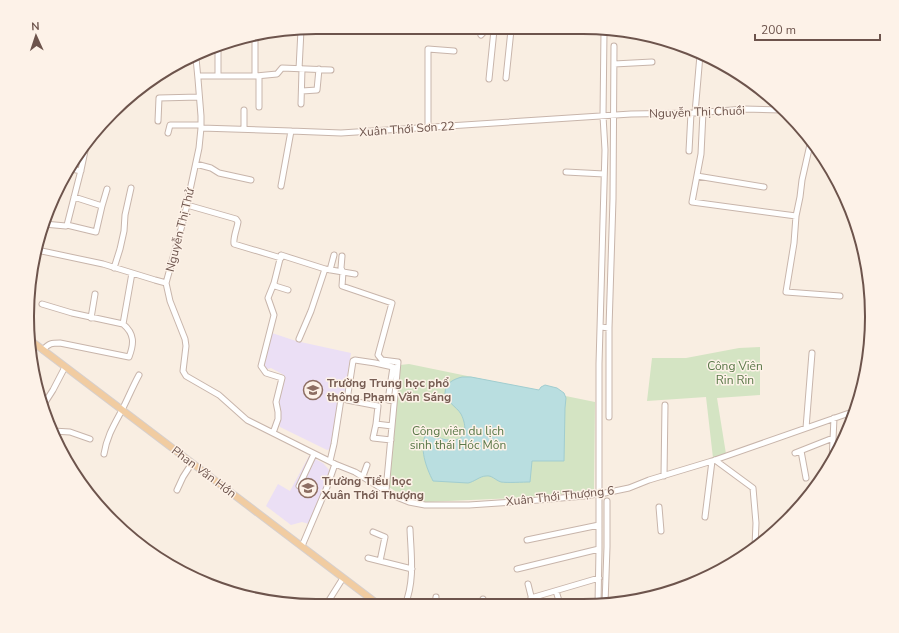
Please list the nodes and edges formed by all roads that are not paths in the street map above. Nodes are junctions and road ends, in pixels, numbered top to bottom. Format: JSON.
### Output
{"nodes":[{"id":1,"x":494,"y":34,"type":"edge"},
{"id":2,"x":511,"y":34,"type":"edge"},
{"id":3,"x":301,"y":35,"type":"edge"},
{"id":4,"x":604,"y":35,"type":"edge"},
{"id":5,"x":255,"y":41,"type":"edge"},
{"id":6,"x":614,"y":46,"type":"dead end"},
{"id":7,"x":454,"y":51,"type":"dead end"},
{"id":8,"x":218,"y":52,"type":"edge"},
{"id":9,"x":699,"y":60,"type":"edge"},
{"id":10,"x":196,"y":61,"type":"edge"},
{"id":11,"x":652,"y":62,"type":"dead end"},
{"id":12,"x":614,"y":64,"type":"junction"},
{"id":13,"x":300,"y":69,"type":"junction"},
{"id":14,"x":319,"y":69,"type":"junction"},
{"id":15,"x":332,"y":70,"type":"dead end"},
{"id":16,"x":198,"y":76,"type":"junction"},
{"id":17,"x":218,"y":76,"type":"junction"},
{"id":18,"x":257,"y":76,"type":"junction"},
{"id":19,"x":506,"y":78,"type":"dead end"},
{"id":20,"x":489,"y":79,"type":"dead end"},
{"id":21,"x":302,"y":91,"type":"junction"},
{"id":22,"x":200,"y":97,"type":"junction"},
{"id":23,"x":301,"y":104,"type":"dead end"},
{"id":24,"x":259,"y":107,"type":"dead end"},
{"id":25,"x":244,"y":110,"type":"dead end"},
{"id":26,"x":775,"y":110,"type":"edge"},
{"id":27,"x":703,"y":112,"type":"junction"},
{"id":28,"x":693,"y":113,"type":"junction"},
{"id":29,"x":603,"y":116,"type":"junction"},
{"id":30,"x":614,"y":116,"type":"junction"},
{"id":31,"x":158,"y":121,"type":"dead end"},
{"id":32,"x":201,"y":127,"type":"junction"},
{"id":33,"x":428,"y":128,"type":"junction"},
{"id":34,"x":244,"y":129,"type":"junction"},
{"id":35,"x":291,"y":130,"type":"junction"},
{"id":36,"x":168,"y":133,"type":"dead end"},
{"id":37,"x":809,"y":148,"type":"edge"},
{"id":38,"x":689,"y":151,"type":"dead end"},
{"id":39,"x":84,"y":157,"type":"edge"},
{"id":40,"x":196,"y":164,"type":"junction"},
{"id":41,"x":75,"y":170,"type":"edge"},
{"id":42,"x":81,"y":171,"type":"junction"},
{"id":43,"x":566,"y":172,"type":"dead end"},
{"id":44,"x":604,"y":174,"type":"junction"},
{"id":45,"x":697,"y":176,"type":"junction"},
{"id":46,"x":251,"y":180,"type":"dead end"},
{"id":47,"x":281,"y":186,"type":"dead end"},
{"id":48,"x":764,"y":187,"type":"dead end"},
{"id":49,"x":131,"y":188,"type":"dead end"},
{"id":50,"x":107,"y":189,"type":"dead end"},
{"id":51,"x":74,"y":197,"type":"junction"},
{"id":52,"x":187,"y":205,"type":"junction"},
{"id":53,"x":102,"y":206,"type":"junction"},
{"id":54,"x":796,"y":216,"type":"junction"},
{"id":55,"x":50,"y":225,"type":"edge"},
{"id":56,"x":67,"y":225,"type":"junction"},
{"id":57,"x":42,"y":251,"type":"edge"},
{"id":58,"x":334,"y":255,"type":"dead end"},
{"id":59,"x":342,"y":256,"type":"dead end"},
{"id":60,"x":281,"y":258,"type":"junction"},
{"id":61,"x":114,"y":268,"type":"junction"},
{"id":62,"x":327,"y":269,"type":"junction"},
{"id":63,"x":343,"y":272,"type":"junction"},
{"id":64,"x":132,"y":273,"type":"junction"},
{"id":65,"x":355,"y":274,"type":"dead end"},
{"id":66,"x":166,"y":283,"type":"junction"},
{"id":67,"x":274,"y":283,"type":"junction"},
{"id":68,"x":288,"y":290,"type":"dead end"},
{"id":69,"x":95,"y":294,"type":"dead end"},
{"id":70,"x":840,"y":296,"type":"dead end"},
{"id":71,"x":42,"y":304,"type":"dead end"},
{"id":72,"x":91,"y":318,"type":"junction"},
{"id":73,"x":124,"y":324,"type":"junction"},
{"id":74,"x":601,"y":327,"type":"junction"},
{"id":75,"x":609,"y":328,"type":"junction"},
{"id":76,"x":299,"y":339,"type":"dead end"},
{"id":77,"x":36,"y":344,"type":"edge"},
{"id":78,"x":43,"y":350,"type":"junction"},
{"id":79,"x":812,"y":353,"type":"dead end"},
{"id":80,"x":65,"y":367,"type":"junction"},
{"id":81,"x":139,"y":375,"type":"dead end"},
{"id":82,"x":341,"y":398,"type":"dead end"},
{"id":83,"x":47,"y":399,"type":"edge"},
{"id":84,"x":394,"y":401,"type":"junction"},
{"id":85,"x":665,"y":405,"type":"dead end"},
{"id":86,"x":122,"y":410,"type":"junction"},
{"id":87,"x":847,"y":414,"type":"edge"},
{"id":88,"x":608,"y":417,"type":"dead end"},
{"id":89,"x":834,"y":418,"type":"junction"},
{"id":90,"x":376,"y":424,"type":"junction"},
{"id":91,"x":392,"y":426,"type":"junction"},
{"id":92,"x":806,"y":428,"type":"junction"},
{"id":93,"x":59,"y":431,"type":"edge"},
{"id":94,"x":273,"y":433,"type":"junction"},
{"id":95,"x":833,"y":438,"type":"junction"},
{"id":96,"x":90,"y":439,"type":"dead end"},
{"id":97,"x":391,"y":440,"type":"junction"},
{"id":98,"x":833,"y":447,"type":"edge"},
{"id":99,"x":801,"y":451,"type":"junction"},
{"id":100,"x":104,"y":454,"type":"dead end"},
{"id":101,"x":314,"y":454,"type":"junction"},
{"id":102,"x":795,"y":454,"type":"dead end"},
{"id":103,"x":713,"y":460,"type":"junction"},
{"id":104,"x":192,"y":463,"type":"junction"},
{"id":105,"x":332,"y":463,"type":"junction"},
{"id":106,"x":367,"y":465,"type":"dead end"},
{"id":107,"x":363,"y":476,"type":"junction"},
{"id":108,"x":664,"y":476,"type":"junction"},
{"id":109,"x":806,"y":478,"type":"dead end"},
{"id":110,"x":299,"y":486,"type":"dead end"},
{"id":111,"x":177,"y":490,"type":"dead end"},
{"id":112,"x":386,"y":490,"type":"junction"},
{"id":113,"x":599,"y":494,"type":"junction"},
{"id":114,"x":607,"y":501,"type":"dead end"},
{"id":115,"x":659,"y":507,"type":"dead end"},
{"id":116,"x":705,"y":517,"type":"dead end"},
{"id":117,"x":599,"y":525,"type":"junction"},
{"id":118,"x":410,"y":529,"type":"dead end"},
{"id":119,"x":661,"y":531,"type":"dead end"},
{"id":120,"x":373,"y":532,"type":"dead end"},
{"id":121,"x":527,"y":540,"type":"dead end"},
{"id":122,"x":755,"y":540,"type":"edge"},
{"id":123,"x":302,"y":546,"type":"junction"},
{"id":124,"x":600,"y":548,"type":"junction"},
{"id":125,"x":368,"y":558,"type":"dead end"},
{"id":126,"x":380,"y":561,"type":"junction"},
{"id":127,"x":412,"y":569,"type":"junction"},
{"id":128,"x":517,"y":569,"type":"dead end"},
{"id":129,"x":343,"y":578,"type":"junction"},
{"id":130,"x":599,"y":578,"type":"junction"},
{"id":131,"x":528,"y":584,"type":"dead end"},
{"id":132,"x":556,"y":591,"type":"junction"},
{"id":133,"x":598,"y":598,"type":"edge"},
{"id":134,"x":605,"y":598,"type":"edge"},
{"id":135,"x":330,"y":599,"type":"edge"},
{"id":136,"x":371,"y":599,"type":"edge"},
{"id":137,"x":407,"y":599,"type":"edge"},
{"id":138,"x":532,"y":599,"type":"edge"},
{"id":139,"x":537,"y":599,"type":"edge"},
{"id":140,"x":558,"y":599,"type":"edge"}],
"edges":[{"from":1,"to":20,"type":"street"},
{"from":2,"to":19,"type":"street"},
{"from":3,"to":13,"type":"street"},
{"from":4,"to":29,"type":"street"},
{"from":5,"to":18,"type":"street"},
{"from":6,"to":12,"type":"street"},
{"from":7,"to":33,"type":"street"},
{"from":8,"to":17,"type":"street"},
{"from":9,"to":28,"type":"street"},
{"from":10,"to":16,"type":"street","name":"Nguyễn Thị Thử"},
{"from":11,"to":12,"type":"street"},
{"from":12,"to":30,"type":"street"},
{"from":13,"to":14,"type":"street"},
{"from":13,"to":18,"type":"street"},
{"from":13,"to":21,"type":"street"},
{"from":14,"to":15,"type":"street"},
{"from":14,"to":21,"type":"street"},
{"from":16,"to":17,"type":"street"},
{"from":16,"to":22,"type":"street","name":"Nguyễn Thị Thử"},
{"from":17,"to":18,"type":"street"},
{"from":18,"to":24,"type":"street"},
{"from":21,"to":23,"type":"street"},
{"from":22,"to":31,"type":"street"},
{"from":22,"to":32,"type":"street","name":"Nguyễn Thị Thử"},
{"from":25,"to":34,"type":"street"},
{"from":26,"to":27,"type":"street","name":"Nguyễn Thị Chuồi"},
{"from":27,"to":28,"type":"street","name":"Nguyễn Thị Chuồi"},
{"from":27,"to":45,"type":"street"},
{"from":28,"to":30,"type":"street","name":"Nguyễn Thị Chuồi"},
{"from":28,"to":38,"type":"street"},
{"from":29,"to":30,"type":"street","name":"Xuân Thới Sơn 22"},
{"from":29,"to":33,"type":"street","name":"Xuân Thới Sơn 22"},
{"from":29,"to":44,"type":"street"},
{"from":30,"to":75,"type":"street"},
{"from":32,"to":34,"type":"street","name":"Xuân Thới Sơn 22"},
{"from":32,"to":36,"type":"street","name":"Xuân Thới Sơn 22"},
{"from":32,"to":40,"type":"street","name":"Nguyễn Thị Thử"},
{"from":33,"to":35,"type":"street","name":"Xuân Thới Sơn 22"},
{"from":34,"to":35,"type":"street","name":"Xuân Thới Sơn 22"},
{"from":35,"to":47,"type":"street"},
{"from":37,"to":54,"type":"street"},
{"from":39,"to":42,"type":"street"},
{"from":40,"to":46,"type":"street"},
{"from":40,"to":52,"type":"street","name":"Nguyễn Thị Thử"},
{"from":41,"to":42,"type":"street"},
{"from":42,"to":51,"type":"street"},
{"from":43,"to":44,"type":"street"},
{"from":44,"to":74,"type":"street"},
{"from":45,"to":48,"type":"street"},
{"from":45,"to":54,"type":"street"},
{"from":49,"to":61,"type":"street"},
{"from":50,"to":53,"type":"street"},
{"from":51,"to":53,"type":"street"},
{"from":51,"to":56,"type":"street"},
{"from":52,"to":60,"type":"street"},
{"from":52,"to":66,"type":"street","name":"Nguyễn Thị Thử"},
{"from":53,"to":56,"type":"street"},
{"from":54,"to":70,"type":"street"},
{"from":55,"to":56,"type":"street"},
{"from":57,"to":61,"type":"street"},
{"from":58,"to":62,"type":"street"},
{"from":59,"to":63,"type":"street"},
{"from":60,"to":62,"type":"street"},
{"from":60,"to":67,"type":"street"},
{"from":61,"to":64,"type":"street"},
{"from":62,"to":63,"type":"street"},
{"from":62,"to":76,"type":"street"},
{"from":63,"to":65,"type":"street"},
{"from":63,"to":84,"type":"street"},
{"from":64,"to":66,"type":"street"},
{"from":64,"to":73,"type":"street"},
{"from":66,"to":94,"type":"street","name":"Nguyễn Thị Thử"},
{"from":67,"to":68,"type":"street"},
{"from":67,"to":94,"type":"street"},
{"from":69,"to":72,"type":"street"},
{"from":71,"to":72,"type":"street"},
{"from":72,"to":73,"type":"street"},
{"from":73,"to":78,"type":"street"},
{"from":74,"to":75,"type":"street"},
{"from":74,"to":113,"type":"street"},
{"from":75,"to":88,"type":"street"},
{"from":77,"to":78,"type":"main road","name":"Phan Văn Hớn"},
{"from":78,"to":80,"type":"main road","name":"Phan Văn Hớn"},
{"from":79,"to":92,"type":"street"},
{"from":80,"to":83,"type":"street"},
{"from":80,"to":86,"type":"main road","name":"Phan Văn Hớn"},
{"from":81,"to":86,"type":"street"},
{"from":82,"to":105,"type":"street"},
{"from":84,"to":90,"type":"street"},
{"from":84,"to":91,"type":"street"},
{"from":85,"to":108,"type":"street"},
{"from":86,"to":100,"type":"street"},
{"from":86,"to":104,"type":"main road","name":"Phan Văn Hớn"},
{"from":87,"to":89,"type":"street","name":"Xuân Thới Thượng 6"},
{"from":89,"to":92,"type":"street","name":"Xuân Thới Thượng 6"},
{"from":89,"to":95,"type":"street"},
{"from":90,"to":91,"type":"street"},
{"from":90,"to":97,"type":"street"},
{"from":91,"to":97,"type":"street"},
{"from":92,"to":103,"type":"street","name":"Xuân Thới Thượng 6"},
{"from":93,"to":96,"type":"street"},
{"from":94,"to":101,"type":"street","name":"Nguyễn Thị Thử"},
{"from":95,"to":98,"type":"street"},
{"from":95,"to":99,"type":"street"},
{"from":97,"to":112,"type":"street"},
{"from":99,"to":102,"type":"street"},
{"from":99,"to":109,"type":"street"},
{"from":101,"to":105,"type":"street","name":"Nguyễn Thị Thử"},
{"from":101,"to":110,"type":"street"},
{"from":103,"to":108,"type":"street","name":"Xuân Thới Thượng 6"},
{"from":103,"to":116,"type":"street"},
{"from":103,"to":122,"type":"street"},
{"from":104,"to":111,"type":"street"},
{"from":104,"to":123,"type":"main road","name":"Phan Văn Hớn"},
{"from":105,"to":107,"type":"street","name":"Xuân Thới Thượng 6"},
{"from":105,"to":123,"type":"street"},
{"from":106,"to":107,"type":"street"},
{"from":107,"to":112,"type":"street","name":"Xuân Thới Thượng 6"},
{"from":108,"to":113,"type":"street","name":"Xuân Thới Thượng 6"},
{"from":112,"to":113,"type":"street","name":"Xuân Thới Thượng 6"},
{"from":113,"to":117,"type":"street"},
{"from":114,"to":134,"type":"street"},
{"from":115,"to":119,"type":"street"},
{"from":117,"to":121,"type":"street"},
{"from":117,"to":124,"type":"street"},
{"from":118,"to":127,"type":"street"},
{"from":120,"to":126,"type":"street"},
{"from":123,"to":129,"type":"main road","name":"Phan Văn Hớn"},
{"from":124,"to":128,"type":"street"},
{"from":124,"to":130,"type":"street"},
{"from":125,"to":126,"type":"street"},
{"from":126,"to":127,"type":"street"},
{"from":127,"to":137,"type":"street"},
{"from":129,"to":135,"type":"street"},
{"from":129,"to":136,"type":"main road","name":"Phan Văn Hớn"},
{"from":130,"to":132,"type":"street"},
{"from":130,"to":133,"type":"street"},
{"from":131,"to":138,"type":"street"},
{"from":132,"to":139,"type":"street"},
{"from":132,"to":140,"type":"street"}]}
